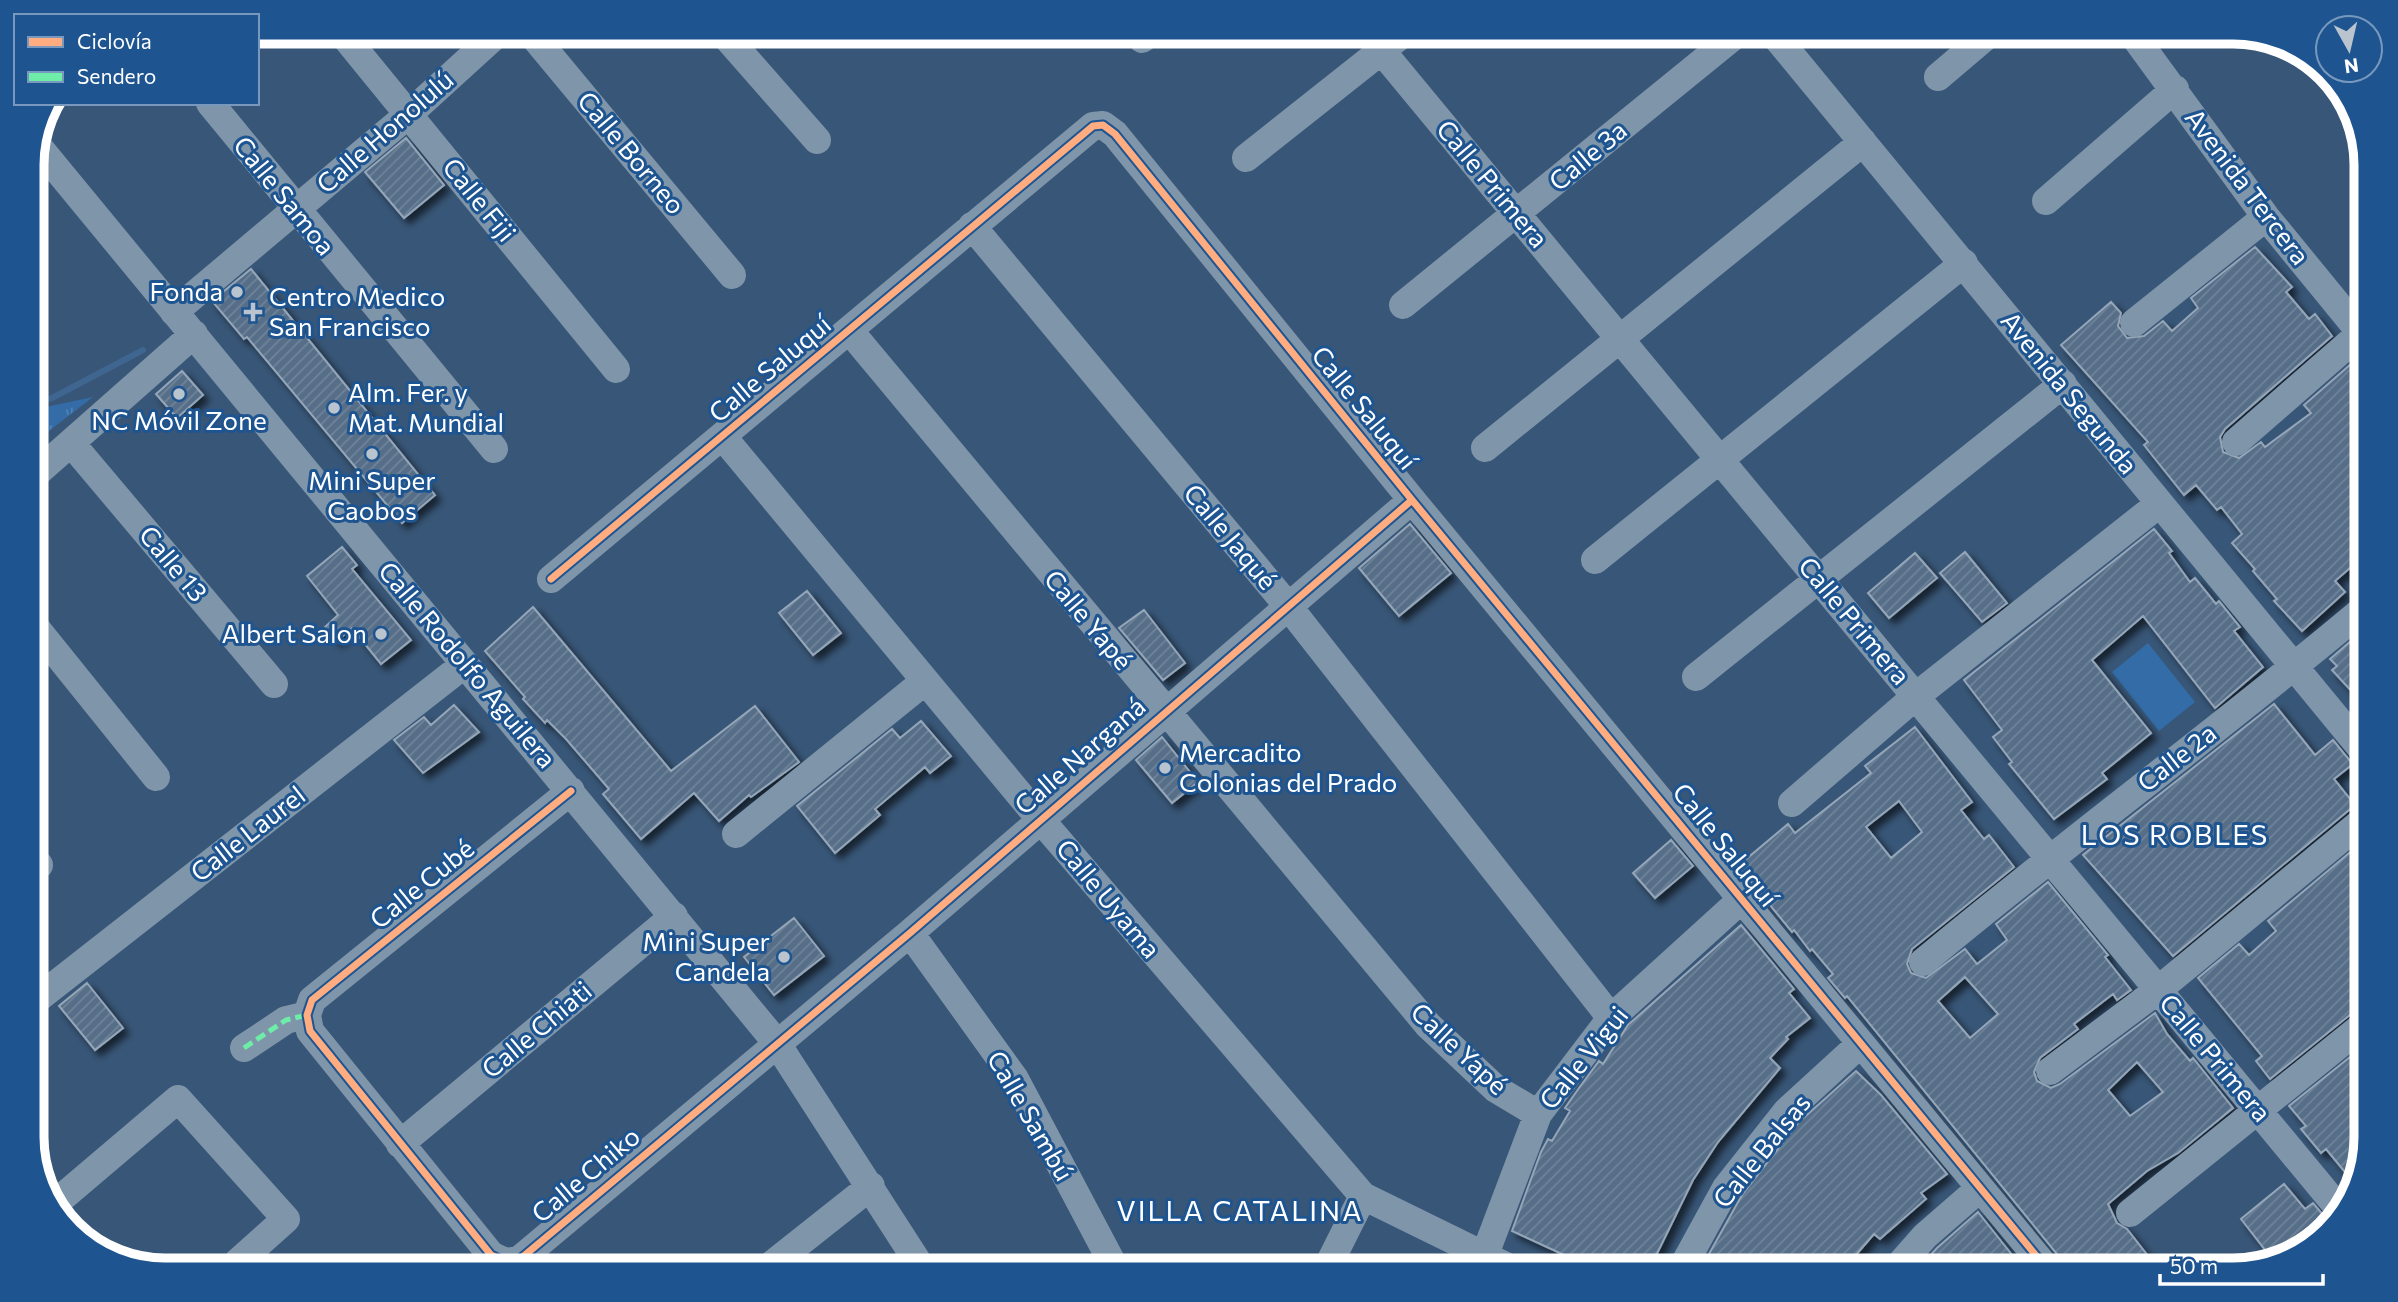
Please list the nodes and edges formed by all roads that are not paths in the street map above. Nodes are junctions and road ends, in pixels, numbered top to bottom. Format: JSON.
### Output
{"nodes":[{"id":1,"x":351,"y":44,"type":"edge"},
{"id":2,"x":486,"y":44,"type":"edge"},
{"id":3,"x":540,"y":44,"type":"edge"},
{"id":4,"x":735,"y":44,"type":"edge"},
{"id":5,"x":1371,"y":44,"type":"edge"},
{"id":6,"x":1376,"y":44,"type":"edge"},
{"id":7,"x":1724,"y":44,"type":"edge"},
{"id":8,"x":1782,"y":44,"type":"edge"},
{"id":9,"x":1977,"y":44,"type":"edge"},
{"id":10,"x":2140,"y":44,"type":"edge"},
{"id":11,"x":1938,"y":77,"type":"dead end"},
{"id":12,"x":2175,"y":89,"type":"junction"},
{"id":13,"x":212,"y":105,"type":"edge"},
{"id":14,"x":409,"y":114,"type":"junction"},
{"id":15,"x":817,"y":140,"type":"dead end"},
{"id":16,"x":1863,"y":142,"type":"junction"},
{"id":17,"x":44,"y":154,"type":"edge"},
{"id":18,"x":1246,"y":158,"type":"dead end"},
{"id":19,"x":2046,"y":201,"type":"dead end"},
{"id":20,"x":295,"y":210,"type":"junction"},
{"id":21,"x":1517,"y":214,"type":"junction"},
{"id":22,"x":2266,"y":217,"type":"junction"},
{"id":23,"x":972,"y":226,"type":"junction"},
{"id":24,"x":1964,"y":263,"type":"junction"},
{"id":25,"x":733,"y":275,"type":"dead end"},
{"id":26,"x":1403,"y":306,"type":"dead end"},
{"id":27,"x":174,"y":312,"type":"junction"},
{"id":28,"x":2134,"y":323,"type":"dead end"},
{"id":29,"x":2354,"y":324,"type":"edge"},
{"id":30,"x":849,"y":330,"type":"junction"},
{"id":31,"x":194,"y":334,"type":"junction"},
{"id":32,"x":1620,"y":338,"type":"junction"},
{"id":33,"x":2354,"y":344,"type":"edge"},
{"id":34,"x":616,"y":369,"type":"dead end"},
{"id":35,"x":2063,"y":384,"type":"junction"},
{"id":36,"x":723,"y":437,"type":"junction"},
{"id":37,"x":2236,"y":442,"type":"dead end"},
{"id":38,"x":71,"y":443,"type":"junction"},
{"id":39,"x":1485,"y":448,"type":"dead end"},
{"id":40,"x":494,"y":449,"type":"dead end"},
{"id":41,"x":1720,"y":460,"type":"junction"},
{"id":42,"x":44,"y":467,"type":"edge"},
{"id":43,"x":1412,"y":500,"type":"junction"},
{"id":44,"x":2160,"y":504,"type":"junction"},
{"id":45,"x":1595,"y":560,"type":"dead end"},
{"id":46,"x":551,"y":579,"type":"dead end"},
{"id":47,"x":1819,"y":579,"type":"junction"},
{"id":48,"x":1288,"y":606,"type":"junction"},
{"id":49,"x":2354,"y":617,"type":"edge"},
{"id":50,"x":44,"y":638,"type":"edge"},
{"id":51,"x":465,"y":664,"type":"junction"},
{"id":52,"x":2294,"y":668,"type":"junction"},
{"id":53,"x":1696,"y":677,"type":"dead end"},
{"id":54,"x":925,"y":681,"type":"junction"},
{"id":55,"x":275,"y":684,"type":"dead end"},
{"id":56,"x":1916,"y":696,"type":"junction"},
{"id":57,"x":1163,"y":711,"type":"junction"},
{"id":58,"x":2354,"y":740,"type":"edge"},
{"id":59,"x":156,"y":777,"type":"dead end"},
{"id":60,"x":571,"y":791,"type":"junction"},
{"id":61,"x":1791,"y":803,"type":"dead end"},
{"id":62,"x":1040,"y":820,"type":"junction"},
{"id":63,"x":2354,"y":828,"type":"edge"},
{"id":64,"x":736,"y":834,"type":"dead end"},
{"id":65,"x":2049,"y":858,"type":"junction"},
{"id":66,"x":1742,"y":899,"type":"junction"},
{"id":67,"x":674,"y":916,"type":"junction"},
{"id":68,"x":909,"y":933,"type":"junction"},
{"id":69,"x":1923,"y":962,"type":"dead end"},
{"id":70,"x":2158,"y":990,"type":"junction"},
{"id":71,"x":44,"y":994,"type":"edge"},
{"id":72,"x":307,"y":1015,"type":"junction"},
{"id":73,"x":1611,"y":1018,"type":"junction"},
{"id":74,"x":2354,"y":1033,"type":"edge"},
{"id":75,"x":776,"y":1042,"type":"junction"},
{"id":76,"x":1859,"y":1045,"type":"junction"},
{"id":77,"x":244,"y":1048,"type":"dead end"},
{"id":78,"x":2050,"y":1071,"type":"dead end"},
{"id":79,"x":2257,"y":1109,"type":"junction"},
{"id":80,"x":1538,"y":1114,"type":"junction"},
{"id":81,"x":400,"y":1144,"type":"junction"},
{"id":82,"x":871,"y":1186,"type":"junction"},
{"id":83,"x":1979,"y":1189,"type":"junction"},
{"id":84,"x":1363,"y":1196,"type":"junction"},
{"id":85,"x":61,"y":1199,"type":"edge"},
{"id":86,"x":2335,"y":1203,"type":"edge"},
{"id":87,"x":2130,"y":1213,"type":"dead end"},
{"id":88,"x":1484,"y":1257,"type":"joint"},
{"id":89,"x":242,"y":1258,"type":"edge"},
{"id":90,"x":497,"y":1258,"type":"edge"},
{"id":91,"x":521,"y":1258,"type":"edge"},
{"id":92,"x":780,"y":1258,"type":"edge"},
{"id":93,"x":916,"y":1258,"type":"edge"},
{"id":94,"x":1110,"y":1258,"type":"edge"},
{"id":95,"x":1332,"y":1258,"type":"edge"},
{"id":96,"x":1688,"y":1258,"type":"edge"},
{"id":97,"x":1906,"y":1258,"type":"edge"},
{"id":98,"x":2038,"y":1258,"type":"edge"}],
"edges":[{"from":1,"to":14,"type":"street","name":"Calle Fiji"},
{"from":2,"to":14,"type":"street","name":"Calle Honolulú"},
{"from":3,"to":25,"type":"street","name":"Calle Borneo"},
{"from":4,"to":15,"type":"street"},
{"from":5,"to":18,"type":"street"},
{"from":6,"to":21,"type":"street","name":"Calle Primera"},
{"from":7,"to":21,"type":"street","name":"Calle 3a"},
{"from":8,"to":16,"type":"street","name":"Avenida Segunda"},
{"from":9,"to":11,"type":"street"},
{"from":10,"to":12,"type":"street","name":"Avenida Tercera"},
{"from":12,"to":19,"type":"street"},
{"from":12,"to":22,"type":"street","name":"Avenida Tercera"},
{"from":13,"to":20,"type":"street","name":"Calle Samoa"},
{"from":14,"to":20,"type":"street","name":"Calle Honolulú"},
{"from":14,"to":34,"type":"street","name":"Calle Fiji"},
{"from":16,"to":24,"type":"street","name":"Avenida Segunda"},
{"from":16,"to":32,"type":"street"},
{"from":17,"to":27,"type":"street","name":"Calle Rodolfo Aguilera"},
{"from":20,"to":27,"type":"street","name":"Calle Honolulú"},
{"from":20,"to":40,"type":"street","name":"Calle Samoa"},
{"from":21,"to":26,"type":"street","name":"Calle 3a"},
{"from":21,"to":32,"type":"street","name":"Calle Primera"},
{"from":22,"to":28,"type":"street"},
{"from":22,"to":29,"type":"street","name":"Avenida Tercera"},
{"from":23,"to":30,"type":"street","name":"Calle Saluquí"},
{"from":23,"to":43,"type":"street","name":"Calle Saluquí"},
{"from":23,"to":48,"type":"street","name":"Calle Jaqué"},
{"from":24,"to":35,"type":"street","name":"Avenida Segunda"},
{"from":24,"to":41,"type":"street"},
{"from":27,"to":31,"type":"street","name":"Calle Rodolfo Aguilera"},
{"from":30,"to":36,"type":"street","name":"Calle Saluquí"},
{"from":30,"to":57,"type":"street","name":"Calle Yapé"},
{"from":31,"to":38,"type":"street"},
{"from":31,"to":51,"type":"street","name":"Calle Rodolfo Aguilera"},
{"from":32,"to":39,"type":"street"},
{"from":32,"to":41,"type":"street","name":"Calle Primera"},
{"from":33,"to":37,"type":"street"},
{"from":35,"to":44,"type":"street","name":"Avenida Segunda"},
{"from":35,"to":47,"type":"street"},
{"from":36,"to":46,"type":"street","name":"Calle Saluquí"},
{"from":36,"to":54,"type":"street","name":"Calle Uyama"},
{"from":38,"to":42,"type":"street"},
{"from":38,"to":55,"type":"street","name":"Calle 13"},
{"from":41,"to":45,"type":"street"},
{"from":41,"to":47,"type":"street","name":"Calle Primera"},
{"from":43,"to":48,"type":"street","name":"Calle Narganá"},
{"from":43,"to":66,"type":"street","name":"Calle Saluquí"},
{"from":44,"to":52,"type":"street","name":"Avenida Segunda"},
{"from":44,"to":56,"type":"street"},
{"from":47,"to":53,"type":"street"},
{"from":47,"to":56,"type":"street","name":"Calle Primera"},
{"from":48,"to":57,"type":"street","name":"Calle Narganá"},
{"from":48,"to":73,"type":"street","name":"Calle Jaqué"},
{"from":49,"to":52,"type":"street","name":"Calle 2a"},
{"from":50,"to":59,"type":"street"},
{"from":51,"to":60,"type":"street","name":"Calle Rodolfo Aguilera"},
{"from":51,"to":71,"type":"street","name":"Calle Laurel"},
{"from":52,"to":58,"type":"street","name":"Avenida Segunda"},
{"from":52,"to":65,"type":"street","name":"Calle 2a"},
{"from":54,"to":62,"type":"street","name":"Calle Uyama"},
{"from":54,"to":64,"type":"street"},
{"from":56,"to":61,"type":"street"},
{"from":56,"to":65,"type":"street","name":"Calle Primera"},
{"from":57,"to":62,"type":"street","name":"Calle Narganá"},
{"from":57,"to":80,"type":"street","name":"Calle Yapé"},
{"from":60,"to":67,"type":"street","name":"Calle Rodolfo Aguilera"},
{"from":60,"to":72,"type":"street","name":"Calle Cubé"},
{"from":62,"to":68,"type":"street","name":"Calle Narganá"},
{"from":62,"to":84,"type":"street","name":"Calle Uyama"},
{"from":63,"to":70,"type":"street"},
{"from":65,"to":69,"type":"street","name":"Calle 2a"},
{"from":65,"to":70,"type":"street","name":"Calle Primera"},
{"from":66,"to":73,"type":"street","name":"Calle Vigui"},
{"from":66,"to":76,"type":"street","name":"Calle Saluquí"},
{"from":67,"to":75,"type":"street","name":"Calle Rodolfo Aguilera"},
{"from":67,"to":81,"type":"street","name":"Calle Chiati"},
{"from":68,"to":75,"type":"street","name":"Calle Narganá"},
{"from":68,"to":94,"type":"street","name":"Calle Sambú"},
{"from":70,"to":78,"type":"street"},
{"from":70,"to":79,"type":"street","name":"Calle Primera"},
{"from":72,"to":77,"type":"street"},
{"from":72,"to":81,"type":"street","name":"Calle Chiko"},
{"from":73,"to":80,"type":"street","name":"Calle Vigui"},
{"from":74,"to":79,"type":"street"},
{"from":75,"to":82,"type":"street","name":"Calle Rodolfo Aguilera"},
{"from":75,"to":91,"type":"street","name":"Calle Chiko"},
{"from":76,"to":83,"type":"street","name":"Calle Saluquí"},
{"from":76,"to":96,"type":"street","name":"Calle Balsas"},
{"from":79,"to":86,"type":"street","name":"Calle Primera"},
{"from":79,"to":87,"type":"street"},
{"from":80,"to":88,"type":"street","name":"Calle Vigui"},
{"from":81,"to":90,"type":"street","name":"Calle Chiko"},
{"from":82,"to":92,"type":"street"},
{"from":82,"to":93,"type":"street","name":"Calle Rodolfo Aguilera"},
{"from":83,"to":97,"type":"street"},
{"from":83,"to":98,"type":"street","name":"Calle Saluquí"},
{"from":84,"to":88,"type":"street","name":"Calle Uyama"},
{"from":84,"to":95,"type":"street"},
{"from":85,"to":89,"type":"street"}]}
